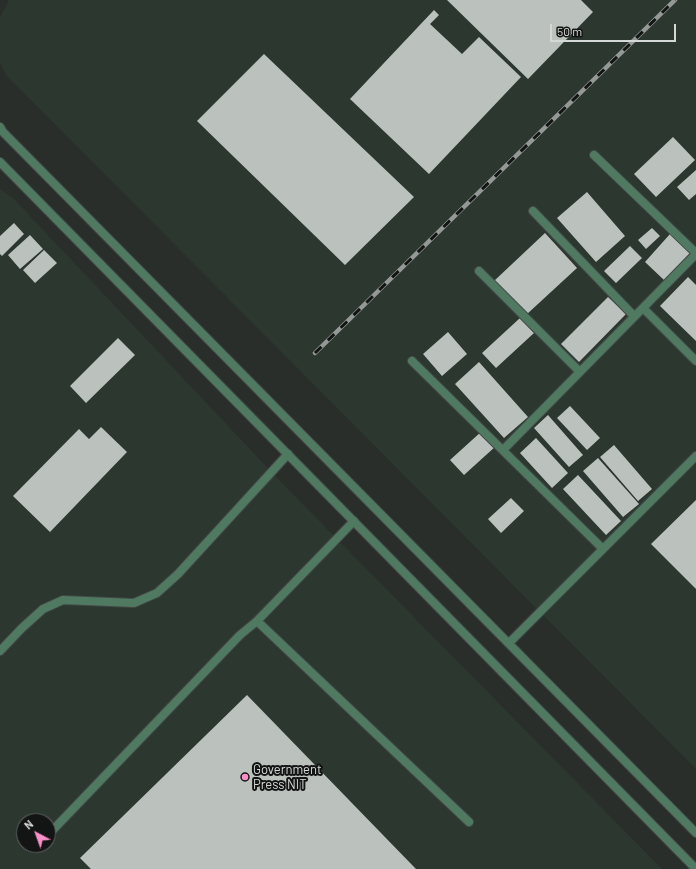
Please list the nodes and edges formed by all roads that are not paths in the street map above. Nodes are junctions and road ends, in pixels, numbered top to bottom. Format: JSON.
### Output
{"nodes":[{"id":1,"x":0,"y":127,"type":"edge"},
{"id":2,"x":594,"y":155,"type":"dead end"},
{"id":3,"x":0,"y":162,"type":"edge"},
{"id":4,"x":533,"y":210,"type":"dead end"},
{"id":5,"x":696,"y":253,"type":"edge"},
{"id":6,"x":479,"y":271,"type":"dead end"},
{"id":7,"x":643,"y":308,"type":"junction"},
{"id":8,"x":634,"y":316,"type":"junction"},
{"id":9,"x":412,"y":361,"type":"dead end"},
{"id":10,"x":696,"y":361,"type":"edge"},
{"id":11,"x":580,"y":372,"type":"junction"},
{"id":12,"x":503,"y":450,"type":"junction"},
{"id":13,"x":288,"y":454,"type":"junction"},
{"id":14,"x":696,"y":456,"type":"edge"},
{"id":15,"x":354,"y":522,"type":"junction"},
{"id":16,"x":603,"y":549,"type":"junction"},
{"id":17,"x":258,"y":621,"type":"junction"},
{"id":18,"x":509,"y":643,"type":"junction"},
{"id":19,"x":0,"y":651,"type":"edge"},
{"id":20,"x":469,"y":822,"type":"dead end"},
{"id":21,"x":56,"y":827,"type":"edge"},
{"id":22,"x":696,"y":833,"type":"edge"},
{"id":23,"x":696,"y":869,"type":"edge"}],
"edges":[{"from":1,"to":18,"type":"street"},
{"from":2,"to":5,"type":"street"},
{"from":3,"to":13,"type":"street"},
{"from":4,"to":8,"type":"street"},
{"from":5,"to":7,"type":"street"},
{"from":6,"to":11,"type":"street"},
{"from":7,"to":8,"type":"street"},
{"from":7,"to":10,"type":"street"},
{"from":8,"to":11,"type":"street"},
{"from":9,"to":12,"type":"street"},
{"from":11,"to":12,"type":"street"},
{"from":12,"to":16,"type":"street"},
{"from":13,"to":15,"type":"street"},
{"from":13,"to":19,"type":"street"},
{"from":14,"to":16,"type":"street"},
{"from":15,"to":17,"type":"street"},
{"from":15,"to":23,"type":"street"},
{"from":16,"to":18,"type":"street"},
{"from":17,"to":20,"type":"street"},
{"from":17,"to":21,"type":"street"},
{"from":18,"to":22,"type":"street"}]}
